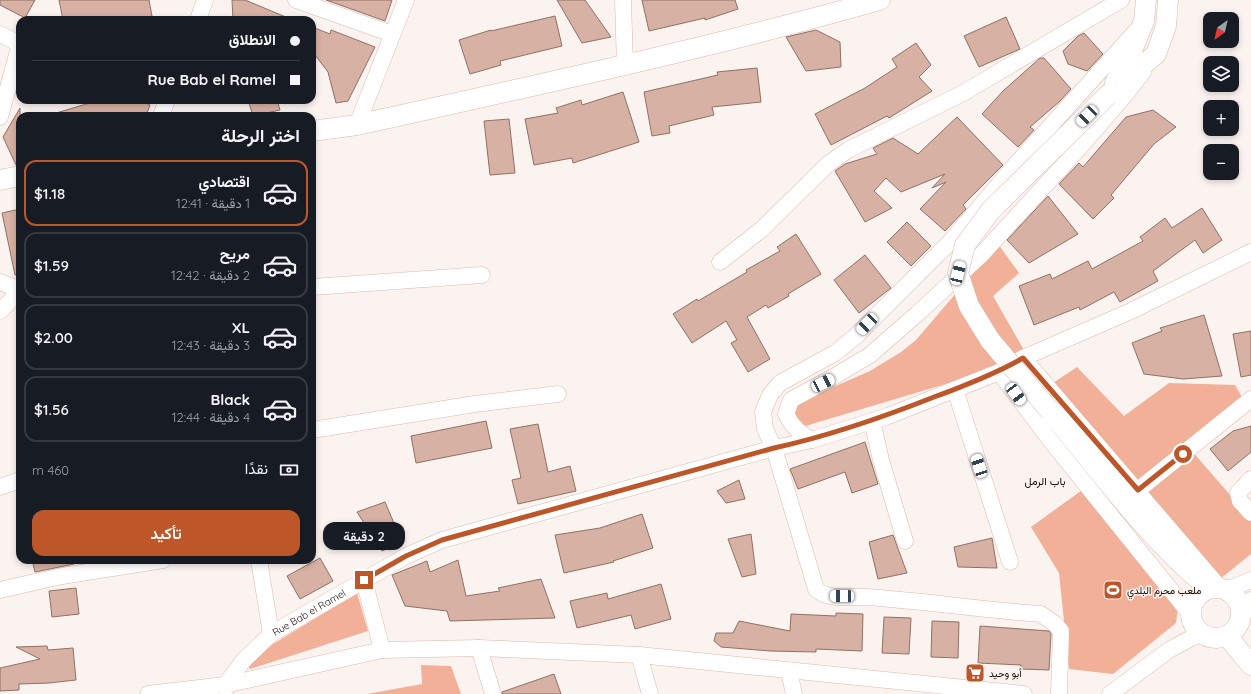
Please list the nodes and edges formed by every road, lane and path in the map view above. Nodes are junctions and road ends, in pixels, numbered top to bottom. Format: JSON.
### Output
{"nodes":[{"id":1,"x":205,"y":0,"type":"edge"},
{"id":2,"x":296,"y":0,"type":"edge"},
{"id":3,"x":406,"y":0,"type":"edge"},
{"id":4,"x":623,"y":0,"type":"edge"},
{"id":5,"x":844,"y":0,"type":"edge"},
{"id":6,"x":880,"y":0,"type":"edge"},
{"id":7,"x":1121,"y":0,"type":"edge"},
{"id":8,"x":1146,"y":0,"type":"edge"},
{"id":9,"x":1168,"y":0,"type":"edge"},
{"id":10,"x":199,"y":16,"type":"edge"},
{"id":11,"x":813,"y":19,"type":"junction"},
{"id":12,"x":1144,"y":21,"type":"junction"},
{"id":13,"x":0,"y":34,"type":"edge"},
{"id":14,"x":392,"y":34,"type":"junction"},
{"id":15,"x":16,"y":42,"type":"edge"},
{"id":16,"x":1156,"y":54,"type":"junction"},
{"id":17,"x":16,"y":59,"type":"edge"},
{"id":18,"x":625,"y":66,"type":"junction"},
{"id":19,"x":1108,"y":95,"type":"junction"},
{"id":20,"x":0,"y":117,"type":"edge"},
{"id":21,"x":357,"y":125,"type":"junction"},
{"id":22,"x":316,"y":130,"type":"edge"},
{"id":23,"x":16,"y":177,"type":"edge"},
{"id":24,"x":0,"y":180,"type":"edge"},
{"id":25,"x":1251,"y":252,"type":"edge"},
{"id":26,"x":720,"y":262,"type":"dead end"},
{"id":27,"x":482,"y":275,"type":"dead end"},
{"id":28,"x":0,"y":282,"type":"edge"},
{"id":29,"x":316,"y":287,"type":"edge"},
{"id":30,"x":16,"y":289,"type":"edge"},
{"id":31,"x":16,"y":295,"type":"edge"},
{"id":32,"x":0,"y":311,"type":"edge"},
{"id":33,"x":1023,"y":358,"type":"junction"},
{"id":34,"x":999,"y":372,"type":"junction"},
{"id":35,"x":955,"y":389,"type":"junction"},
{"id":36,"x":558,"y":394,"type":"dead end"},
{"id":37,"x":1251,"y":399,"type":"edge"},
{"id":38,"x":872,"y":421,"type":"junction"},
{"id":39,"x":316,"y":429,"type":"edge"},
{"id":40,"x":812,"y":440,"type":"junction"},
{"id":41,"x":774,"y":448,"type":"junction"},
{"id":42,"x":1251,"y":479,"type":"edge"},
{"id":43,"x":16,"y":481,"type":"edge"},
{"id":44,"x":0,"y":487,"type":"edge"},
{"id":45,"x":1138,"y":490,"type":"junction"},
{"id":46,"x":1251,"y":513,"type":"edge"},
{"id":47,"x":1145,"y":525,"type":"junction"},
{"id":48,"x":905,"y":541,"type":"dead end"},
{"id":49,"x":1010,"y":562,"type":"dead end"},
{"id":50,"x":138,"y":564,"type":"edge"},
{"id":51,"x":260,"y":564,"type":"edge"},
{"id":52,"x":364,"y":580,"type":"junction"},
{"id":53,"x":1251,"y":580,"type":"edge"},
{"id":54,"x":1219,"y":588,"type":"junction"},
{"id":55,"x":0,"y":590,"type":"edge"},
{"id":56,"x":1251,"y":600,"type":"edge"},
{"id":57,"x":1194,"y":617,"type":"junction"},
{"id":58,"x":1240,"y":628,"type":"edge"},
{"id":59,"x":271,"y":634,"type":"junction"},
{"id":60,"x":479,"y":648,"type":"junction"},
{"id":61,"x":382,"y":650,"type":"junction"},
{"id":62,"x":639,"y":655,"type":"junction"},
{"id":63,"x":1251,"y":665,"type":"edge"},
{"id":64,"x":789,"y":671,"type":"junction"},
{"id":65,"x":227,"y":689,"type":"edge"},
{"id":66,"x":148,"y":694,"type":"edge"},
{"id":67,"x":493,"y":694,"type":"edge"},
{"id":68,"x":650,"y":694,"type":"edge"},
{"id":69,"x":794,"y":694,"type":"edge"},
{"id":70,"x":1024,"y":694,"type":"edge"},
{"id":71,"x":1059,"y":694,"type":"edge"},
{"id":72,"x":1110,"y":694,"type":"edge"}],
"edges":[{"from":1,"to":10,"type":"street"},
{"from":2,"to":14,"type":"street"},
{"from":3,"to":14,"type":"street"},
{"from":4,"to":18,"type":"street"},
{"from":5,"to":11,"type":"street"},
{"from":6,"to":11,"type":"street"},
{"from":7,"to":26,"type":"street"},
{"from":8,"to":12,"type":"street"},
{"from":9,"to":16,"type":"street"},
{"from":11,"to":18,"type":"street"},
{"from":12,"to":19,"type":"street"},
{"from":12,"to":41,"type":"street"},
{"from":13,"to":15,"type":"street"},
{"from":14,"to":21,"type":"street"},
{"from":16,"to":19,"type":"street"},
{"from":16,"to":40,"type":"street"},
{"from":17,"to":20,"type":"street"},
{"from":18,"to":21,"type":"street"},
{"from":19,"to":47,"type":"street","bridge":true},
{"from":21,"to":22,"type":"street"},
{"from":23,"to":24,"type":"street"},
{"from":25,"to":33,"type":"street","name":"Rue Bab el Ramel"},
{"from":27,"to":29,"type":"street"},
{"from":28,"to":30,"type":"street"},
{"from":31,"to":32,"type":"street"},
{"from":33,"to":34,"type":"street","name":"Rue Bab el Ramel"},
{"from":33,"to":45,"type":"street"},
{"from":34,"to":35,"type":"street","name":"Rue Bab el Ramel"},
{"from":34,"to":57,"type":"street"},
{"from":35,"to":38,"type":"street","name":"Rue Bab el Ramel"},
{"from":35,"to":49,"type":"street"},
{"from":36,"to":39,"type":"street"},
{"from":37,"to":45,"type":"street"},
{"from":38,"to":40,"type":"street","name":"Rue Bab el Ramel"},
{"from":38,"to":48,"type":"street"},
{"from":40,"to":41,"type":"street","name":"Rue Bab el Ramel"},
{"from":41,"to":52,"type":"street","name":"Rue Bab el Ramel"},
{"from":41,"to":71,"type":"street"},
{"from":42,"to":46,"type":"street"},
{"from":43,"to":44,"type":"street"},
{"from":45,"to":54,"type":"street"},
{"from":47,"to":54,"type":"street"},
{"from":47,"to":57,"type":"street"},
{"from":50,"to":55,"type":"street"},
{"from":51,"to":59,"type":"street"},
{"from":52,"to":59,"type":"street","name":"Rue Bab el Ramel"},
{"from":52,"to":61,"type":"street"},
{"from":53,"to":54,"type":"street"},
{"from":54,"to":57,"type":"street"},
{"from":54,"to":58,"type":"street"},
{"from":56,"to":58,"type":"street"},
{"from":57,"to":58,"type":"street"},
{"from":57,"to":72,"type":"street"},
{"from":58,"to":63,"type":"street"},
{"from":59,"to":65,"type":"street","name":"Rue Bab el Ramel"},
{"from":60,"to":61,"type":"street"},
{"from":60,"to":62,"type":"street"},
{"from":60,"to":67,"type":"street"},
{"from":61,"to":65,"type":"street"},
{"from":62,"to":64,"type":"street"},
{"from":62,"to":68,"type":"street"},
{"from":64,"to":69,"type":"street"},
{"from":64,"to":70,"type":"street"},
{"from":65,"to":66,"type":"street"}]}
